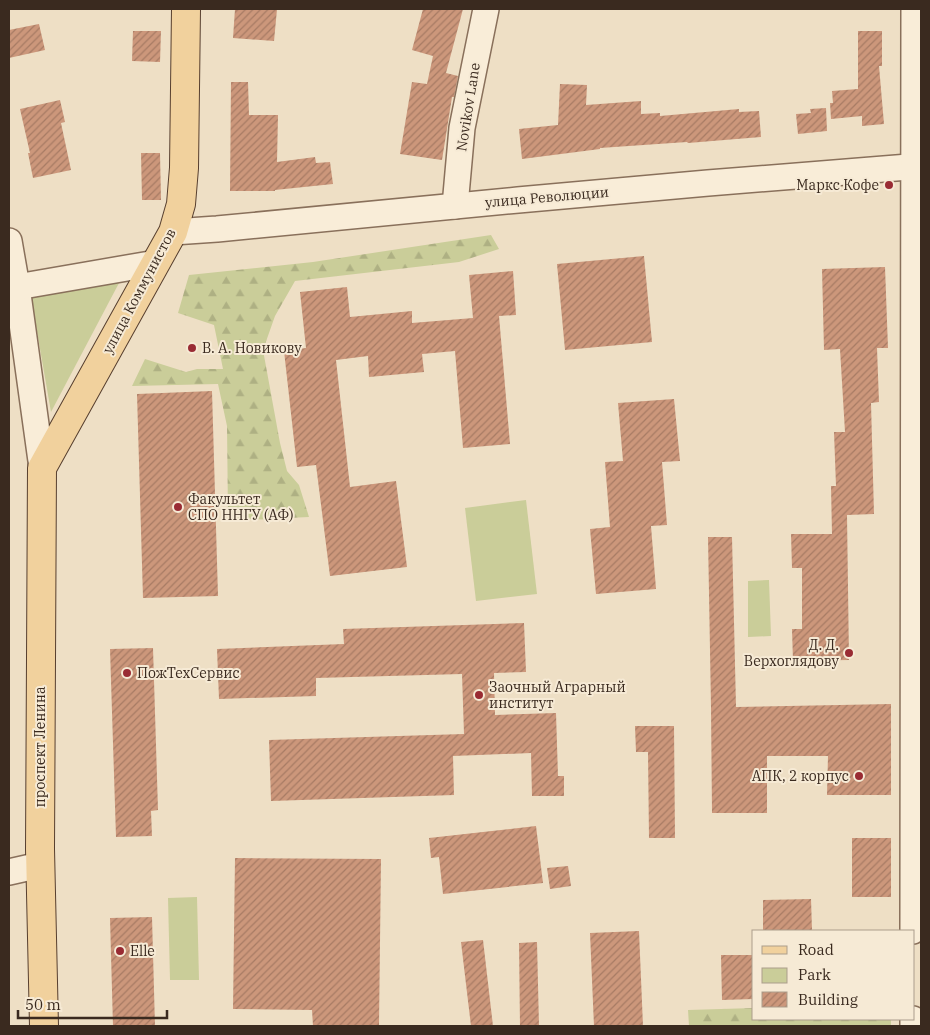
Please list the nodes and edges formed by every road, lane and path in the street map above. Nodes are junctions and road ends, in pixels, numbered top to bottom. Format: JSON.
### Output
{"nodes":[{"id":1,"x":186,"y":9,"type":"edge"},
{"id":2,"x":486,"y":9,"type":"edge"},
{"id":3,"x":914,"y":9,"type":"edge"},
{"id":4,"x":918,"y":166,"type":"edge"},
{"id":5,"x":455,"y":206,"type":"junction"},
{"id":6,"x":173,"y":232,"type":"junction"},
{"id":7,"x":9,"y":241,"type":"edge"},
{"id":8,"x":156,"y":262,"type":"junction"},
{"id":9,"x":13,"y":289,"type":"edge"},
{"id":10,"x":42,"y":468,"type":"junction"},
{"id":11,"x":40,"y":865,"type":"junction"},
{"id":12,"x":9,"y":872,"type":"edge"},
{"id":13,"x":913,"y":930,"type":"edge"},
{"id":14,"x":44,"y":1026,"type":"edge"}],
"edges":[{"from":1,"to":6,"type":"main road","name":"улица Коммунистов"},
{"from":2,"to":5,"type":"street","name":"Novikov Lane"},
{"from":3,"to":4,"type":"street"},
{"from":4,"to":5,"type":"street","name":"улица Революции"},
{"from":4,"to":13,"type":"street"},
{"from":5,"to":6,"type":"street","name":"улица Революции"},
{"from":6,"to":8,"type":"main road","name":"улица Коммунистов"},
{"from":7,"to":9,"type":"street"},
{"from":8,"to":9,"type":"street"},
{"from":8,"to":10,"type":"main road","name":"улица Коммунистов"},
{"from":9,"to":10,"type":"street"},
{"from":10,"to":11,"type":"main road","name":"проспект Ленина"},
{"from":11,"to":12,"type":"street"},
{"from":11,"to":14,"type":"main road","name":"проспект Ленина"}]}
